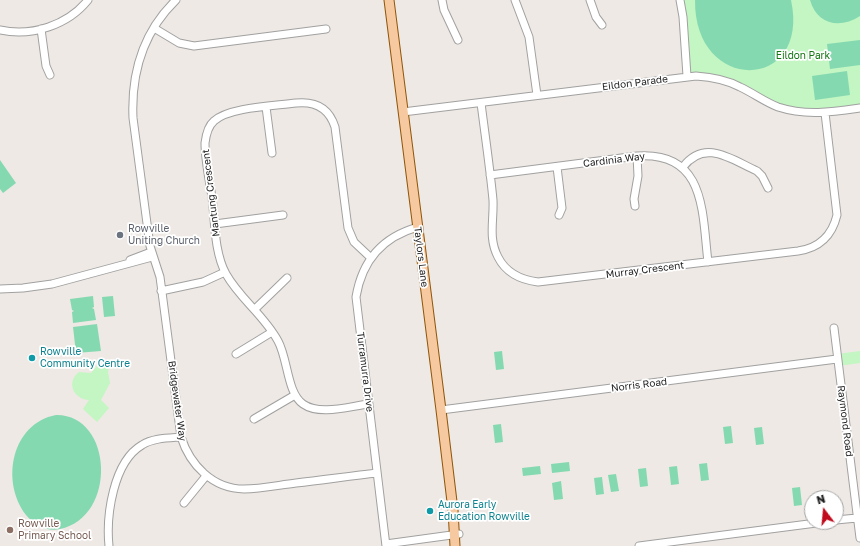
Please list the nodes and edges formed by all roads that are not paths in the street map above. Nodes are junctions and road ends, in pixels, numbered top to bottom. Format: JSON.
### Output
{"nodes":[{"id":1,"x":88,"y":0,"type":"edge"},
{"id":2,"x":442,"y":0,"type":"edge"},
{"id":3,"x":515,"y":0,"type":"edge"},
{"id":4,"x":590,"y":0,"type":"edge"},
{"id":5,"x":680,"y":0,"type":"edge"},
{"id":6,"x":172,"y":1,"type":"edge"},
{"id":7,"x":389,"y":1,"type":"edge"},
{"id":8,"x":602,"y":25,"type":"dead end"},
{"id":9,"x":154,"y":28,"type":"junction"},
{"id":10,"x":41,"y":29,"type":"junction"},
{"id":11,"x":326,"y":29,"type":"dead end"},
{"id":12,"x":0,"y":30,"type":"edge"},
{"id":13,"x":458,"y":40,"type":"dead end"},
{"id":14,"x":50,"y":75,"type":"dead end"},
{"id":15,"x":687,"y":76,"type":"junction"},
{"id":16,"x":537,"y":96,"type":"junction"},
{"id":17,"x":481,"y":103,"type":"junction"},
{"id":18,"x":266,"y":107,"type":"junction"},
{"id":19,"x":860,"y":108,"type":"edge"},
{"id":20,"x":403,"y":112,"type":"junction"},
{"id":21,"x":826,"y":112,"type":"junction"},
{"id":22,"x":272,"y":153,"type":"dead end"},
{"id":23,"x":637,"y":156,"type":"junction"},
{"id":24,"x":557,"y":167,"type":"junction"},
{"id":25,"x":682,"y":167,"type":"junction"},
{"id":26,"x":490,"y":175,"type":"junction"},
{"id":27,"x":768,"y":188,"type":"dead end"},
{"id":28,"x":635,"y":206,"type":"dead end"},
{"id":29,"x":283,"y":215,"type":"dead end"},
{"id":30,"x":559,"y":215,"type":"dead end"},
{"id":31,"x":216,"y":224,"type":"junction"},
{"id":32,"x":418,"y":228,"type":"junction"},
{"id":33,"x":151,"y":255,"type":"junction"},
{"id":34,"x":371,"y":258,"type":"junction"},
{"id":35,"x":708,"y":262,"type":"junction"},
{"id":36,"x":225,"y":272,"type":"junction"},
{"id":37,"x":287,"y":278,"type":"dead end"},
{"id":38,"x":0,"y":289,"type":"edge"},
{"id":39,"x":161,"y":289,"type":"junction"},
{"id":40,"x":255,"y":309,"type":"junction"},
{"id":41,"x":834,"y":328,"type":"dead end"},
{"id":42,"x":272,"y":332,"type":"junction"},
{"id":43,"x":236,"y":354,"type":"dead end"},
{"id":44,"x":837,"y":359,"type":"junction"},
{"id":45,"x":295,"y":395,"type":"junction"},
{"id":46,"x":369,"y":404,"type":"junction"},
{"id":47,"x":441,"y":410,"type":"junction"},
{"id":48,"x":254,"y":420,"type":"dead end"},
{"id":49,"x":181,"y":437,"type":"junction"},
{"id":50,"x":377,"y":473,"type":"junction"},
{"id":51,"x":206,"y":476,"type":"junction"},
{"id":52,"x":184,"y":503,"type":"dead end"},
{"id":53,"x":857,"y":518,"type":"junction"},
{"id":54,"x":844,"y":519,"type":"edge"},
{"id":55,"x":804,"y":525,"type":"edge"},
{"id":56,"x":457,"y":535,"type":"junction"},
{"id":57,"x":860,"y":538,"type":"edge"},
{"id":58,"x":386,"y":545,"type":"edge"},
{"id":59,"x":110,"y":546,"type":"edge"},
{"id":60,"x":455,"y":546,"type":"edge"},
{"id":61,"x":461,"y":546,"type":"edge"},
{"id":62,"x":639,"y":546,"type":"edge"}],
"edges":[{"from":1,"to":10,"type":"street"},
{"from":2,"to":13,"type":"street"},
{"from":3,"to":16,"type":"street"},
{"from":4,"to":8,"type":"street"},
{"from":5,"to":15,"type":"street"},
{"from":6,"to":9,"type":"street","name":"Bridgewater Way"},
{"from":7,"to":20,"type":"main road","name":"Taylors Lane"},
{"from":9,"to":11,"type":"street"},
{"from":9,"to":33,"type":"street","name":"Bridgewater Way"},
{"from":10,"to":12,"type":"street"},
{"from":10,"to":14,"type":"street"},
{"from":15,"to":16,"type":"street","name":"Eildon Parade"},
{"from":15,"to":21,"type":"street","name":"Eildon Parade"},
{"from":16,"to":17,"type":"street","name":"Eildon Parade"},
{"from":17,"to":20,"type":"street","name":"Eildon Parade"},
{"from":17,"to":26,"type":"street","name":"Murray Crescent"},
{"from":18,"to":22,"type":"street"},
{"from":18,"to":31,"type":"street","name":"Mantung Crescent"},
{"from":18,"to":34,"type":"street","name":"Mantung Crescent"},
{"from":19,"to":21,"type":"street","name":"Eildon Parade"},
{"from":20,"to":32,"type":"main road","name":"Taylors Lane"},
{"from":21,"to":35,"type":"street","name":"Murray Crescent"},
{"from":23,"to":24,"type":"street","name":"Cardinia Way"},
{"from":23,"to":25,"type":"street","name":"Cardinia Way"},
{"from":23,"to":28,"type":"street"},
{"from":24,"to":26,"type":"street","name":"Cardinia Way"},
{"from":24,"to":30,"type":"street"},
{"from":25,"to":27,"type":"street"},
{"from":25,"to":35,"type":"street","name":"Cardinia Way"},
{"from":26,"to":35,"type":"street","name":"Murray Crescent"},
{"from":29,"to":31,"type":"street"},
{"from":31,"to":36,"type":"street","name":"Mantung Crescent"},
{"from":32,"to":34,"type":"street","name":"Turramurra Drive"},
{"from":32,"to":47,"type":"main road","name":"Taylors Lane"},
{"from":33,"to":38,"type":"street"},
{"from":33,"to":39,"type":"street","name":"Bridgewater Way"},
{"from":34,"to":46,"type":"street","name":"Turramurra Drive"},
{"from":36,"to":39,"type":"street"},
{"from":36,"to":40,"type":"street","name":"Mantung Crescent"},
{"from":37,"to":40,"type":"street"},
{"from":39,"to":49,"type":"street","name":"Bridgewater Way"},
{"from":40,"to":42,"type":"street","name":"Mantung Crescent"},
{"from":41,"to":44,"type":"street","name":"Raymond Road"},
{"from":42,"to":43,"type":"street"},
{"from":42,"to":45,"type":"street","name":"Mantung Crescent"},
{"from":44,"to":47,"type":"street","name":"Norris Road"},
{"from":44,"to":53,"type":"street","name":"Raymond Road"},
{"from":45,"to":46,"type":"street"},
{"from":45,"to":48,"type":"street"},
{"from":46,"to":50,"type":"street","name":"Turramurra Drive"},
{"from":47,"to":56,"type":"main road","name":"Taylors Lane"},
{"from":49,"to":51,"type":"street","name":"Bridgewater Way"},
{"from":49,"to":59,"type":"street"},
{"from":50,"to":51,"type":"street","name":"Bridgewater Way"},
{"from":50,"to":58,"type":"street","name":"Turramurra Drive"},
{"from":51,"to":52,"type":"street"},
{"from":53,"to":54,"type":"street"},
{"from":53,"to":57,"type":"street","name":"Raymond Road"},
{"from":55,"to":62,"type":"street"},
{"from":56,"to":58,"type":"street"},
{"from":56,"to":60,"type":"main road","name":"Taylors Lane"},
{"from":56,"to":61,"type":"main road","name":"Taylors Lane"}]}
